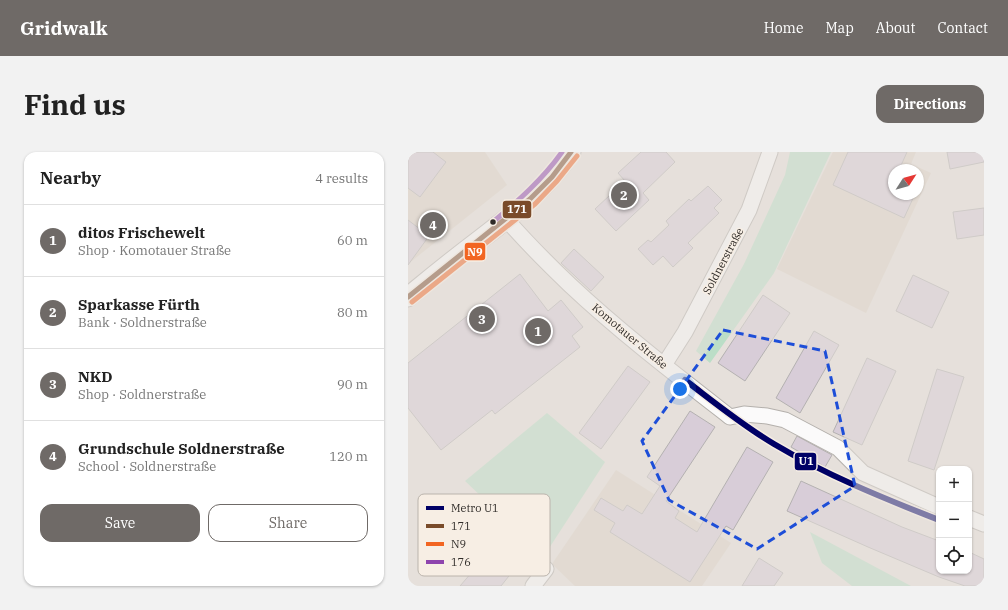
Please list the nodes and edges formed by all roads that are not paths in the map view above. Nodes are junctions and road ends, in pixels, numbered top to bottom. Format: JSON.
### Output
{"nodes":[{"id":1,"x":571,"y":152,"type":"edge"},
{"id":2,"x":770,"y":152,"type":"edge"},
{"id":3,"x":506,"y":219,"type":"junction"},
{"id":4,"x":408,"y":297,"type":"edge"},
{"id":5,"x":664,"y":365,"type":"junction"},
{"id":6,"x":936,"y":506,"type":"edge"},
{"id":7,"x":972,"y":519,"type":"edge"},
{"id":8,"x":984,"y":524,"type":"edge"},
{"id":9,"x":541,"y":576,"type":"edge"},
{"id":10,"x":533,"y":586,"type":"edge"}],
"edges":[{"from":1,"to":3,"type":"street"},
{"from":2,"to":5,"type":"street","name":"Soldnerstraße"},
{"from":3,"to":4,"type":"street"},
{"from":3,"to":5,"type":"street","name":"Komotauer Straße"},
{"from":5,"to":6,"type":"street","name":"Komotauer Straße"},
{"from":7,"to":8,"type":"street"},
{"from":9,"to":10,"type":"street"}]}
